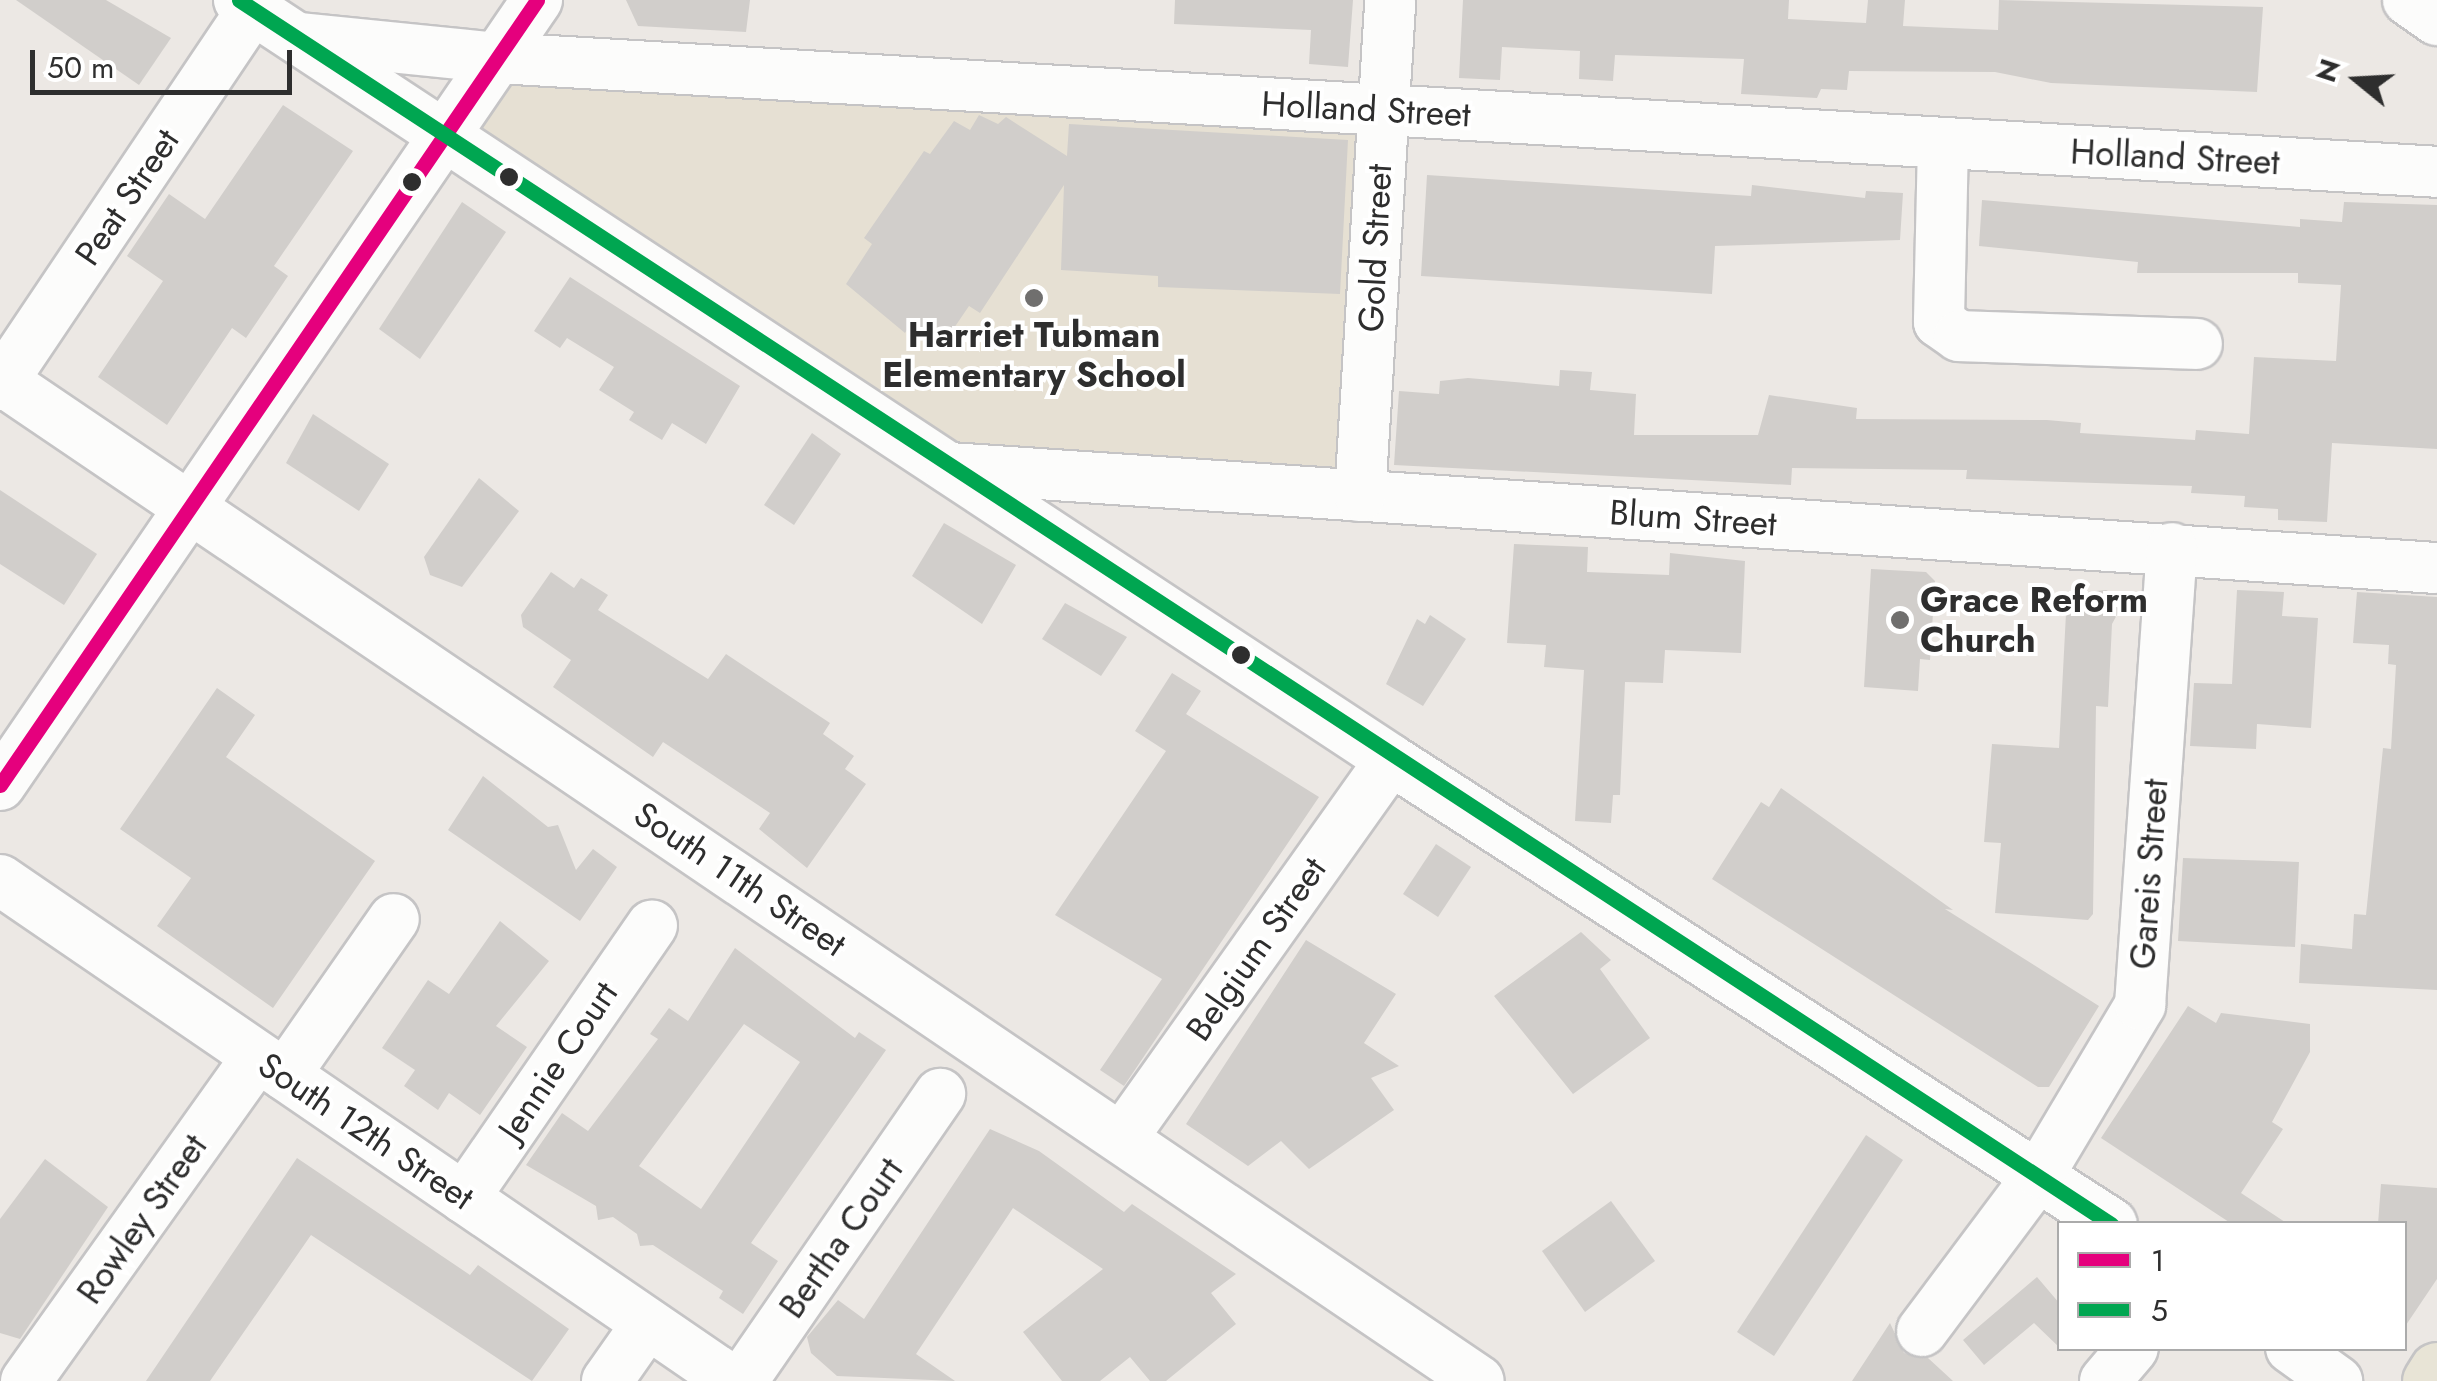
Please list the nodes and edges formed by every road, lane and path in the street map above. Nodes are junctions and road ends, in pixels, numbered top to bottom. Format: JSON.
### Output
{"nodes":[{"id":1,"x":537,"y":0,"type":"edge"},
{"id":2,"x":1390,"y":0,"type":"edge"},
{"id":3,"x":2408,"y":0,"type":"edge"},
{"id":4,"x":246,"y":5,"type":"edge"},
{"id":5,"x":2437,"y":20,"type":"edge"},
{"id":6,"x":296,"y":37,"type":"junction"},
{"id":7,"x":498,"y":58,"type":"junction"},
{"id":8,"x":1383,"y":110,"type":"junction"},
{"id":9,"x":445,"y":135,"type":"junction"},
{"id":10,"x":1944,"y":143,"type":"junction"},
{"id":11,"x":2437,"y":172,"type":"edge"},
{"id":12,"x":2197,"y":344,"type":"dead end"},
{"id":13,"x":1,"y":382,"type":"edge"},
{"id":14,"x":949,"y":468,"type":"junction"},
{"id":15,"x":1360,"y":496,"type":"junction"},
{"id":16,"x":190,"y":508,"type":"junction"},
{"id":17,"x":2172,"y":548,"type":"junction"},
{"id":18,"x":2437,"y":568,"type":"edge"},
{"id":19,"x":1391,"y":760,"type":"junction"},
{"id":20,"x":0,"y":785,"type":"edge"},
{"id":21,"x":0,"y":880,"type":"edge"},
{"id":22,"x":394,"y":919,"type":"dead end"},
{"id":23,"x":652,"y":924,"type":"dead end"},
{"id":24,"x":272,"y":1066,"type":"junction"},
{"id":25,"x":940,"y":1094,"type":"dead end"},
{"id":26,"x":1122,"y":1138,"type":"junction"},
{"id":27,"x":2040,"y":1174,"type":"junction"},
{"id":28,"x":464,"y":1198,"type":"junction"},
{"id":29,"x":2108,"y":1221,"type":"edge"},
{"id":30,"x":647,"y":1324,"type":"junction"},
{"id":31,"x":1922,"y":1331,"type":"dead end"},
{"id":32,"x":2130,"y":1351,"type":"edge"},
{"id":33,"x":2295,"y":1351,"type":"edge"},
{"id":34,"x":2437,"y":1370,"type":"edge"},
{"id":35,"x":26,"y":1381,"type":"edge"},
{"id":36,"x":607,"y":1381,"type":"edge"},
{"id":37,"x":732,"y":1381,"type":"edge"},
{"id":38,"x":742,"y":1381,"type":"edge"},
{"id":39,"x":1479,"y":1381,"type":"edge"},
{"id":40,"x":2104,"y":1381,"type":"edge"},
{"id":41,"x":2338,"y":1381,"type":"edge"},
{"id":42,"x":2430,"y":1381,"type":"edge"}],
"edges":[{"from":1,"to":7,"type":"street"},
{"from":2,"to":8,"type":"street","name":"Gold Street"},
{"from":3,"to":5,"type":"street"},
{"from":4,"to":6,"type":"street"},
{"from":4,"to":13,"type":"street","name":"Peat Street"},
{"from":6,"to":7,"type":"street","name":"Holland Street"},
{"from":6,"to":9,"type":"street"},
{"from":7,"to":8,"type":"street","name":"Holland Street"},
{"from":7,"to":9,"type":"street"},
{"from":8,"to":10,"type":"street","name":"Holland Street"},
{"from":8,"to":15,"type":"street","name":"Gold Street"},
{"from":9,"to":14,"type":"street"},
{"from":9,"to":16,"type":"street"},
{"from":10,"to":11,"type":"street","name":"Holland Street"},
{"from":10,"to":12,"type":"street"},
{"from":13,"to":16,"type":"street","name":"South 11th Street"},
{"from":14,"to":15,"type":"street","name":"Blum Street"},
{"from":14,"to":19,"type":"street"},
{"from":15,"to":17,"type":"street","name":"Blum Street"},
{"from":16,"to":20,"type":"street"},
{"from":16,"to":26,"type":"street","name":"South 11th Street"},
{"from":17,"to":18,"type":"street","name":"Blum Street"},
{"from":17,"to":27,"type":"street","name":"Gareis Street"},
{"from":19,"to":26,"type":"street","name":"Belgium Street"},
{"from":19,"to":27,"type":"street"},
{"from":21,"to":24,"type":"street","name":"South 12th Street"},
{"from":22,"to":24,"type":"street","name":"Rowley Street"},
{"from":23,"to":28,"type":"street","name":"Jennie Court"},
{"from":24,"to":28,"type":"street","name":"South 12th Street"},
{"from":24,"to":35,"type":"street","name":"Rowley Street"},
{"from":25,"to":38,"type":"street","name":"Bertha Court"},
{"from":26,"to":39,"type":"street","name":"South 11th Street"},
{"from":27,"to":29,"type":"street"},
{"from":27,"to":31,"type":"street","name":"Gareis Street"},
{"from":28,"to":30,"type":"street","name":"South 12th Street"},
{"from":30,"to":36,"type":"street"},
{"from":30,"to":37,"type":"street","name":"South 12th Street"},
{"from":32,"to":40,"type":"street"},
{"from":33,"to":41,"type":"street"},
{"from":34,"to":42,"type":"main road"}]}
